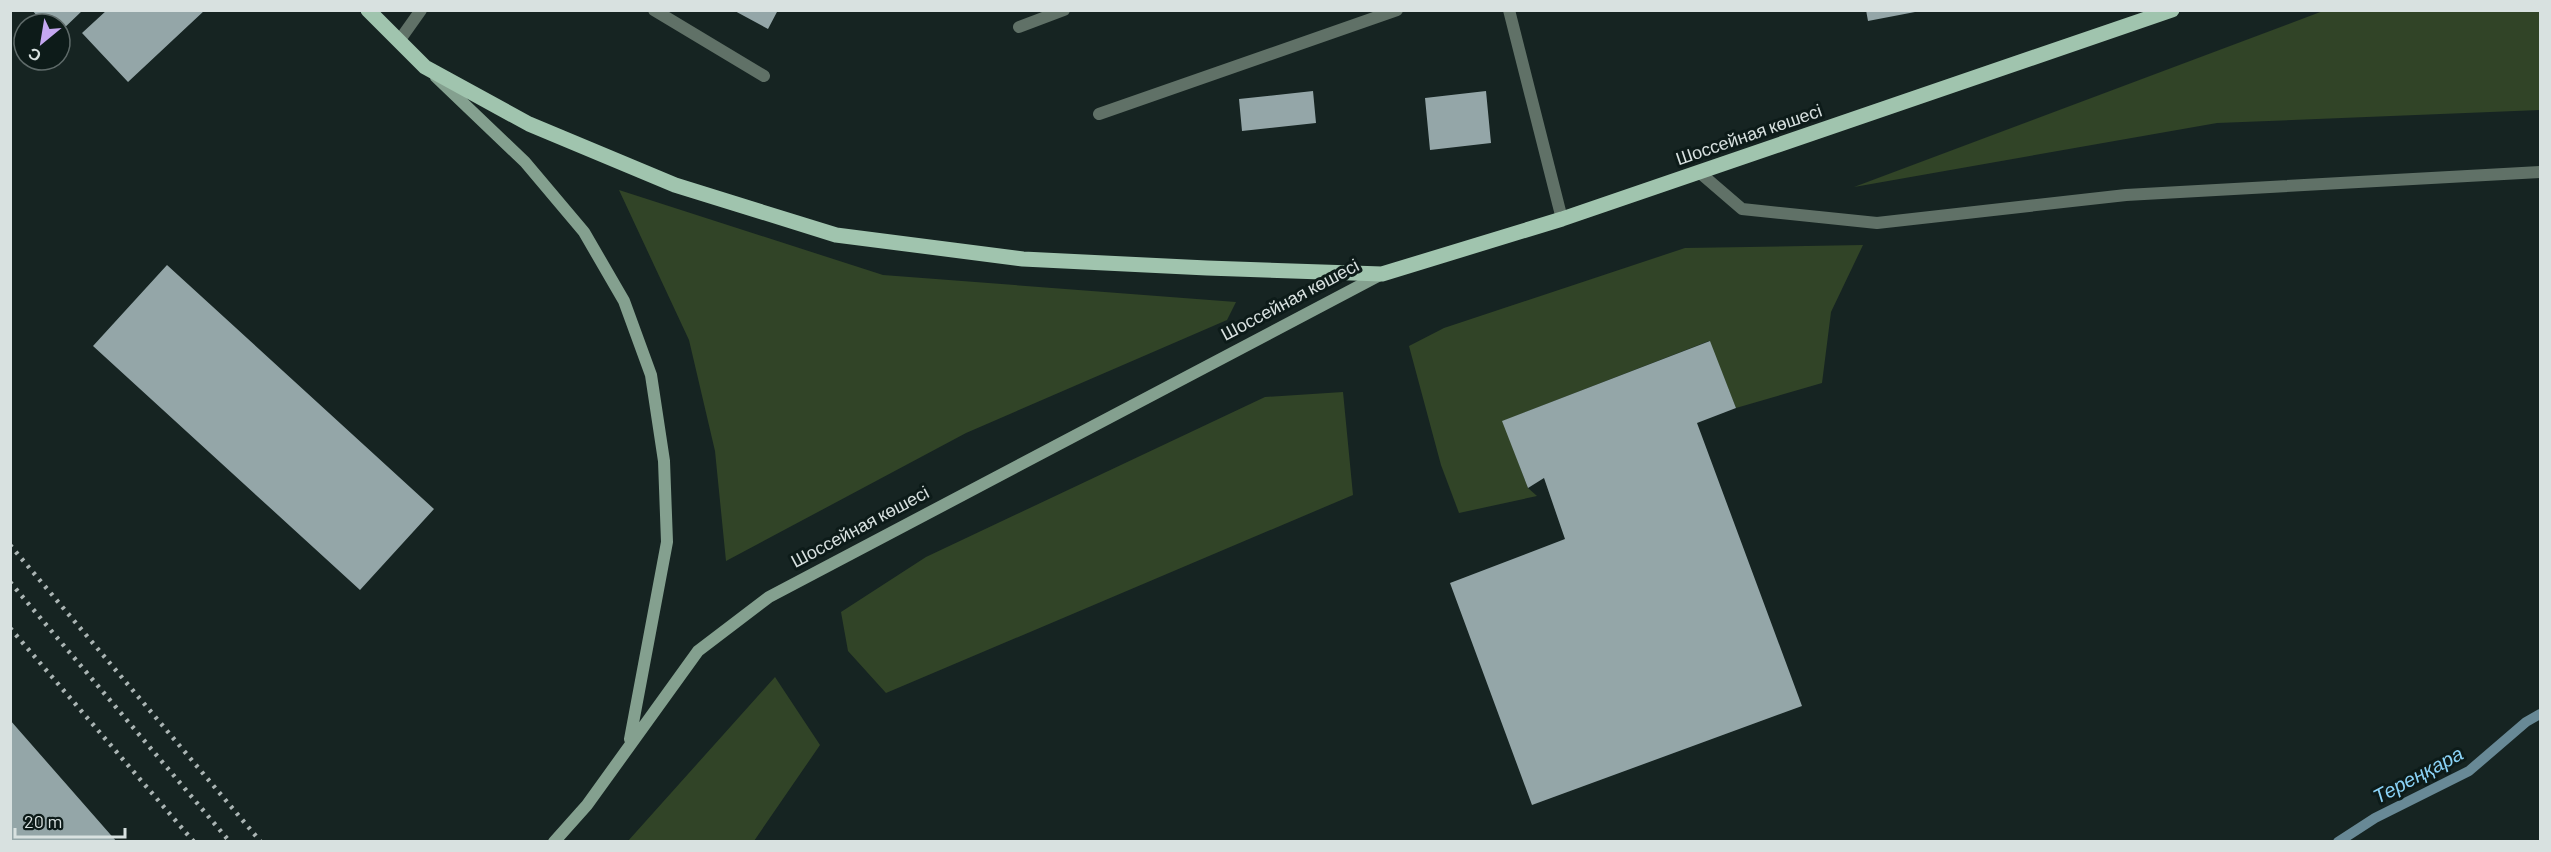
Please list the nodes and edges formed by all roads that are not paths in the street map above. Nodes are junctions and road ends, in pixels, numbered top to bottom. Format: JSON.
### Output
{"nodes":[{"id":1,"x":368,"y":10,"type":"edge"},
{"id":2,"x":421,"y":10,"type":"edge"},
{"id":3,"x":654,"y":10,"type":"edge"},
{"id":4,"x":1064,"y":10,"type":"edge"},
{"id":5,"x":1397,"y":10,"type":"edge"},
{"id":6,"x":1509,"y":10,"type":"edge"},
{"id":7,"x":2172,"y":10,"type":"edge"},
{"id":8,"x":1019,"y":27,"type":"dead end"},
{"id":9,"x":399,"y":41,"type":"junction"},
{"id":10,"x":425,"y":67,"type":"junction"},
{"id":11,"x":764,"y":76,"type":"dead end"},
{"id":12,"x":1099,"y":114,"type":"dead end"},
{"id":13,"x":2541,"y":171,"type":"edge"},
{"id":14,"x":1699,"y":172,"type":"junction"},
{"id":15,"x":1562,"y":219,"type":"junction"},
{"id":16,"x":1382,"y":274,"type":"junction"},
{"id":17,"x":630,"y":743,"type":"junction"},
{"id":18,"x":554,"y":842,"type":"edge"}],
"edges":[{"from":1,"to":9,"type":"main road"},
{"from":2,"to":9,"type":"street"},
{"from":3,"to":11,"type":"street"},
{"from":4,"to":8,"type":"street"},
{"from":5,"to":12,"type":"street"},
{"from":6,"to":15,"type":"street"},
{"from":7,"to":14,"type":"main road","name":"Шоссейная көшесі"},
{"from":9,"to":10,"type":"main road"},
{"from":10,"to":16,"type":"main road"},
{"from":10,"to":17,"type":"main road"},
{"from":13,"to":14,"type":"street"},
{"from":14,"to":15,"type":"main road","name":"Шоссейная көшесі"},
{"from":15,"to":16,"type":"main road","name":"Шоссейная көшесі"},
{"from":16,"to":17,"type":"main road","name":"Шоссейная көшесі"},
{"from":17,"to":18,"type":"main road","name":"Шоссейная көшесі"}]}
